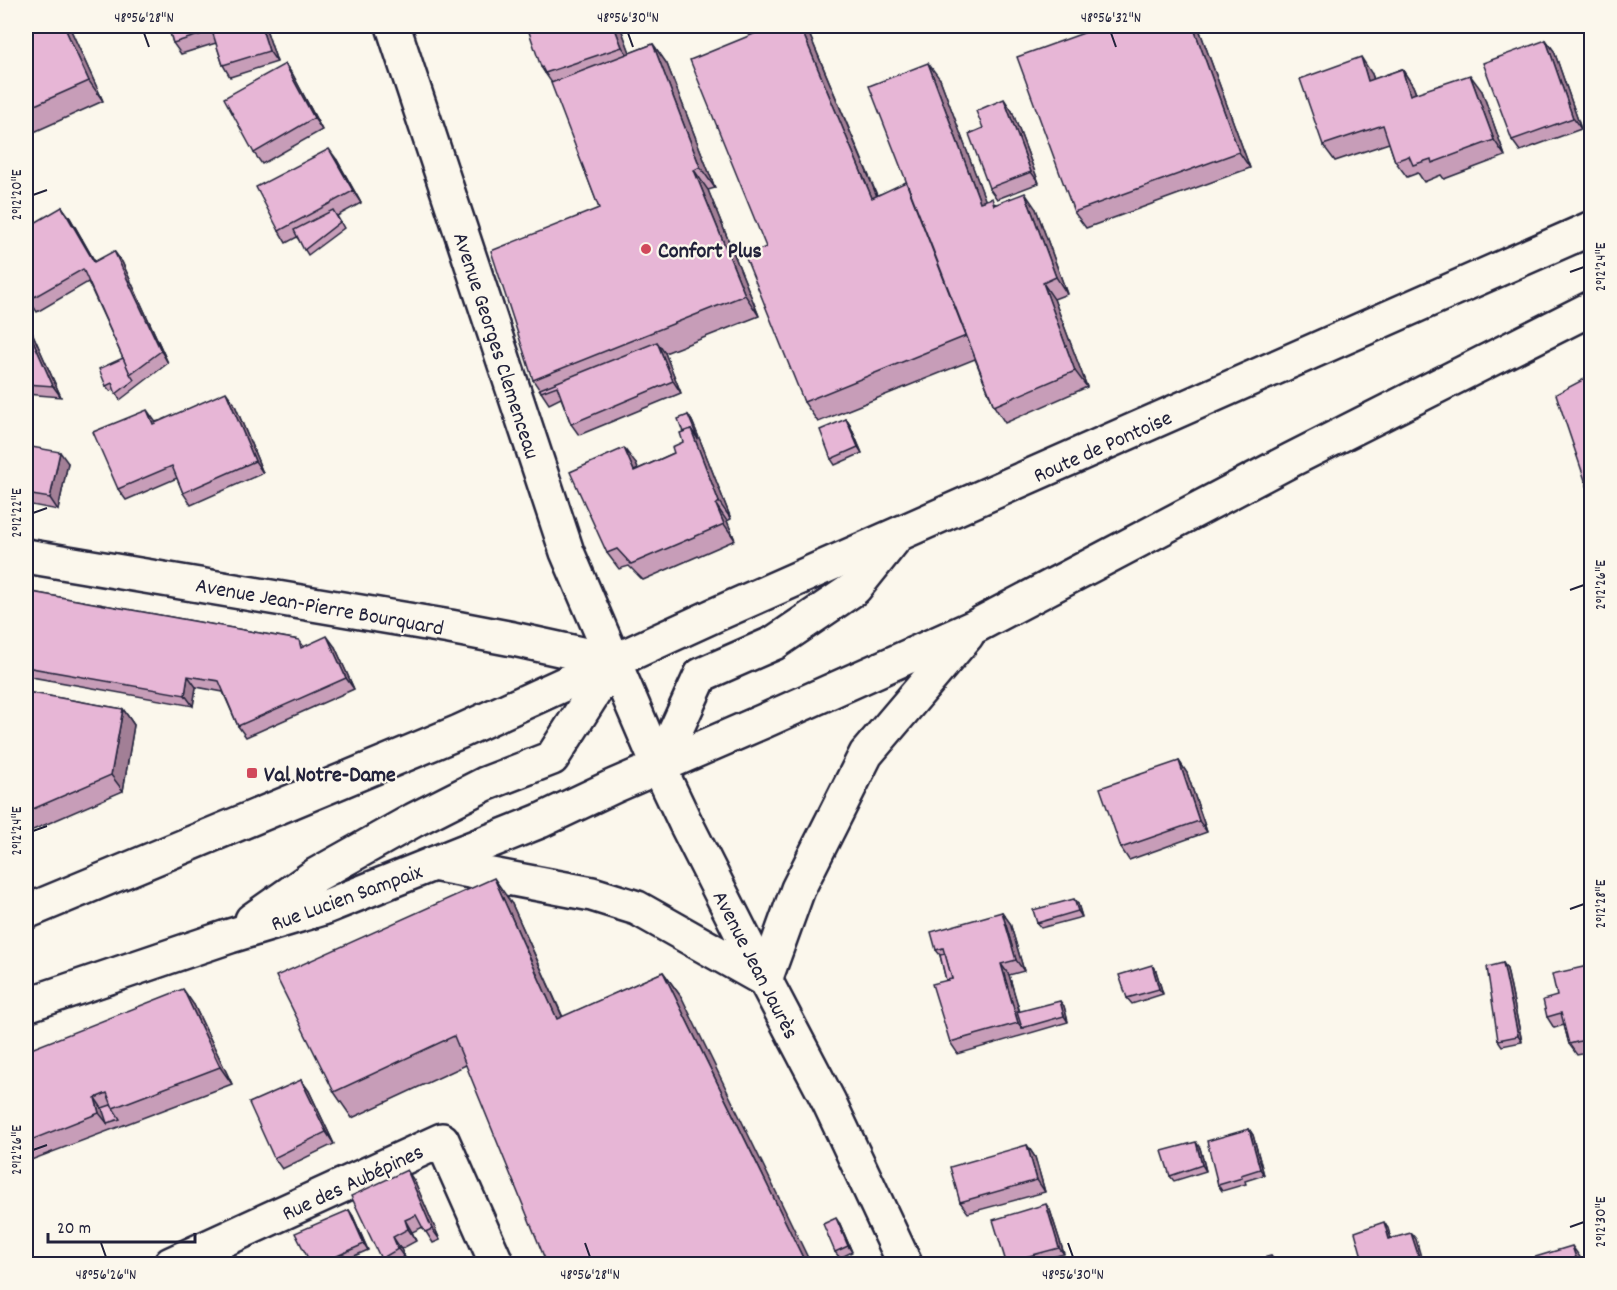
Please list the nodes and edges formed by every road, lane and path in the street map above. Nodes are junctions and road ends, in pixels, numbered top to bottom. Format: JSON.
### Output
{"nodes":[{"id":1,"x":393,"y":26,"type":"edge"},
{"id":2,"x":1592,"y":228,"type":"edge"},
{"id":3,"x":1592,"y":308,"type":"edge"},
{"id":4,"x":896,"y":536,"type":"junction"},
{"id":5,"x":26,"y":556,"type":"edge"},
{"id":6,"x":975,"y":627,"type":"junction"},
{"id":7,"x":614,"y":662,"type":"junction"},
{"id":8,"x":659,"y":768,"type":"junction"},
{"id":9,"x":433,"y":864,"type":"junction"},
{"id":10,"x":26,"y":912,"type":"edge"},
{"id":11,"x":230,"y":936,"type":"junction"},
{"id":12,"x":765,"y":980,"type":"junction"},
{"id":13,"x":26,"y":1005,"type":"edge"},
{"id":14,"x":171,"y":1264,"type":"edge"},
{"id":15,"x":497,"y":1264,"type":"edge"},
{"id":16,"x":905,"y":1264,"type":"edge"}],
"edges":[{"from":1,"to":7,"type":"main road","name":"Avenue Georges Clemenceau"},
{"from":2,"to":4,"type":"main road","name":"Route de Pontoise"},
{"from":3,"to":6,"type":"main road"},
{"from":4,"to":7,"type":"main road","name":"Route de Pontoise"},
{"from":4,"to":8,"type":"main road"},
{"from":5,"to":7,"type":"main road","name":"Avenue Jean-Pierre Bourquard"},
{"from":6,"to":8,"type":"main road"},
{"from":6,"to":12,"type":"main road"},
{"from":7,"to":8,"type":"main road","name":"Avenue Jean Jaurès"},
{"from":7,"to":10,"type":"main road"},
{"from":7,"to":11,"type":"main road"},
{"from":8,"to":9,"type":"main road","name":"Rue Lucien Sampaix"},
{"from":8,"to":12,"type":"main road","name":"Avenue Jean Jaurès"},
{"from":9,"to":11,"type":"main road","name":"Rue Lucien Sampaix"},
{"from":9,"to":12,"type":"main road"},
{"from":11,"to":13,"type":"main road","name":"Rue Lucien Sampaix"},
{"from":12,"to":16,"type":"main road","name":"Avenue Jean Jaurès"},
{"from":14,"to":15,"type":"main road","name":"Rue des Aubépines"}]}
